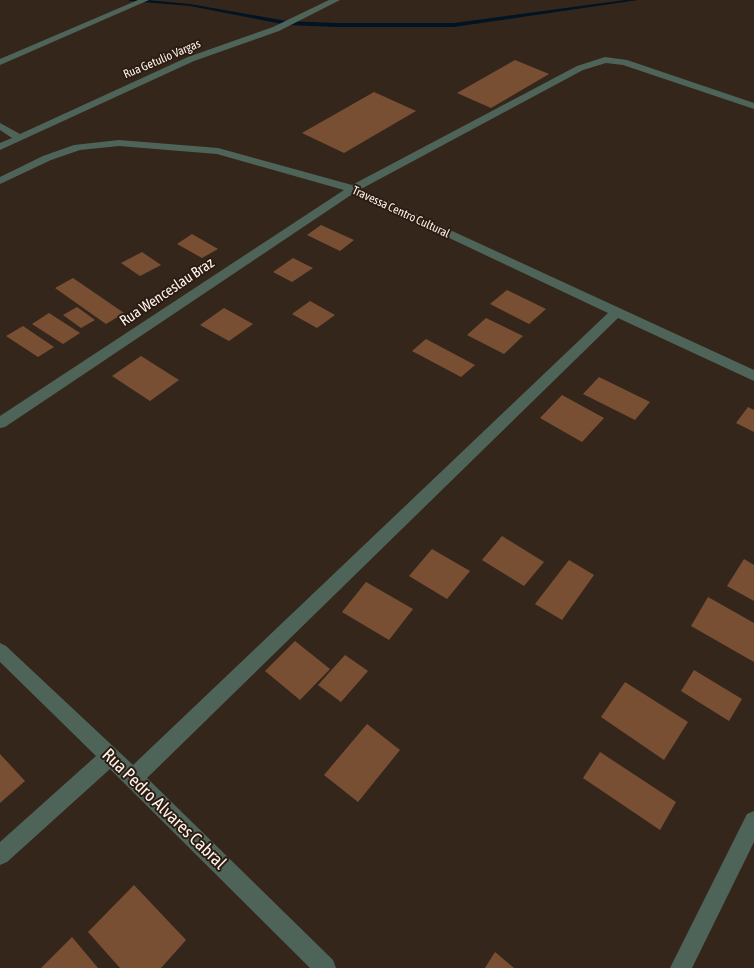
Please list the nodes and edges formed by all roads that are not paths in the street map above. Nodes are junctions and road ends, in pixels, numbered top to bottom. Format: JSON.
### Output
{"nodes":[{"id":1,"x":145,"y":0,"type":"edge"},
{"id":2,"x":336,"y":0,"type":"edge"},
{"id":3,"x":0,"y":62,"type":"edge"},
{"id":4,"x":754,"y":106,"type":"edge"},
{"id":5,"x":0,"y":126,"type":"edge"},
{"id":6,"x":18,"y":137,"type":"junction"},
{"id":7,"x":0,"y":147,"type":"edge"},
{"id":8,"x":0,"y":181,"type":"edge"},
{"id":9,"x":353,"y":188,"type":"junction"},
{"id":10,"x":616,"y":313,"type":"junction"},
{"id":11,"x":754,"y":376,"type":"edge"},
{"id":12,"x":0,"y":423,"type":"edge"},
{"id":13,"x":0,"y":651,"type":"edge"},
{"id":14,"x":110,"y":756,"type":"junction"},
{"id":15,"x":133,"y":778,"type":"junction"},
{"id":16,"x":754,"y":821,"type":"edge"},
{"id":17,"x":0,"y":855,"type":"edge"},
{"id":18,"x":325,"y":968,"type":"edge"},
{"id":19,"x":681,"y":968,"type":"edge"}],
"edges":[{"from":1,"to":3,"type":"street"},
{"from":2,"to":6,"type":"street","name":"Rua Getulio Vargas"},
{"from":4,"to":9,"type":"street","name":"Rua Wenceslau Braz"},
{"from":5,"to":6,"type":"street"},
{"from":6,"to":7,"type":"street","name":"Rua Getulio Vargas"},
{"from":8,"to":9,"type":"street","name":"Travessa Centro Cultural"},
{"from":9,"to":10,"type":"street","name":"Travessa Centro Cultural"},
{"from":9,"to":12,"type":"street","name":"Rua Wenceslau Braz"},
{"from":10,"to":11,"type":"street","name":"Travessa Centro Cultural"},
{"from":10,"to":15,"type":"street"},
{"from":13,"to":14,"type":"street","name":"Rua Pedro Alvares Cabral"},
{"from":14,"to":15,"type":"street","name":"Rua Pedro Alvares Cabral"},
{"from":14,"to":17,"type":"street"},
{"from":15,"to":18,"type":"street","name":"Rua Pedro Alvares Cabral"},
{"from":16,"to":19,"type":"street"}]}
